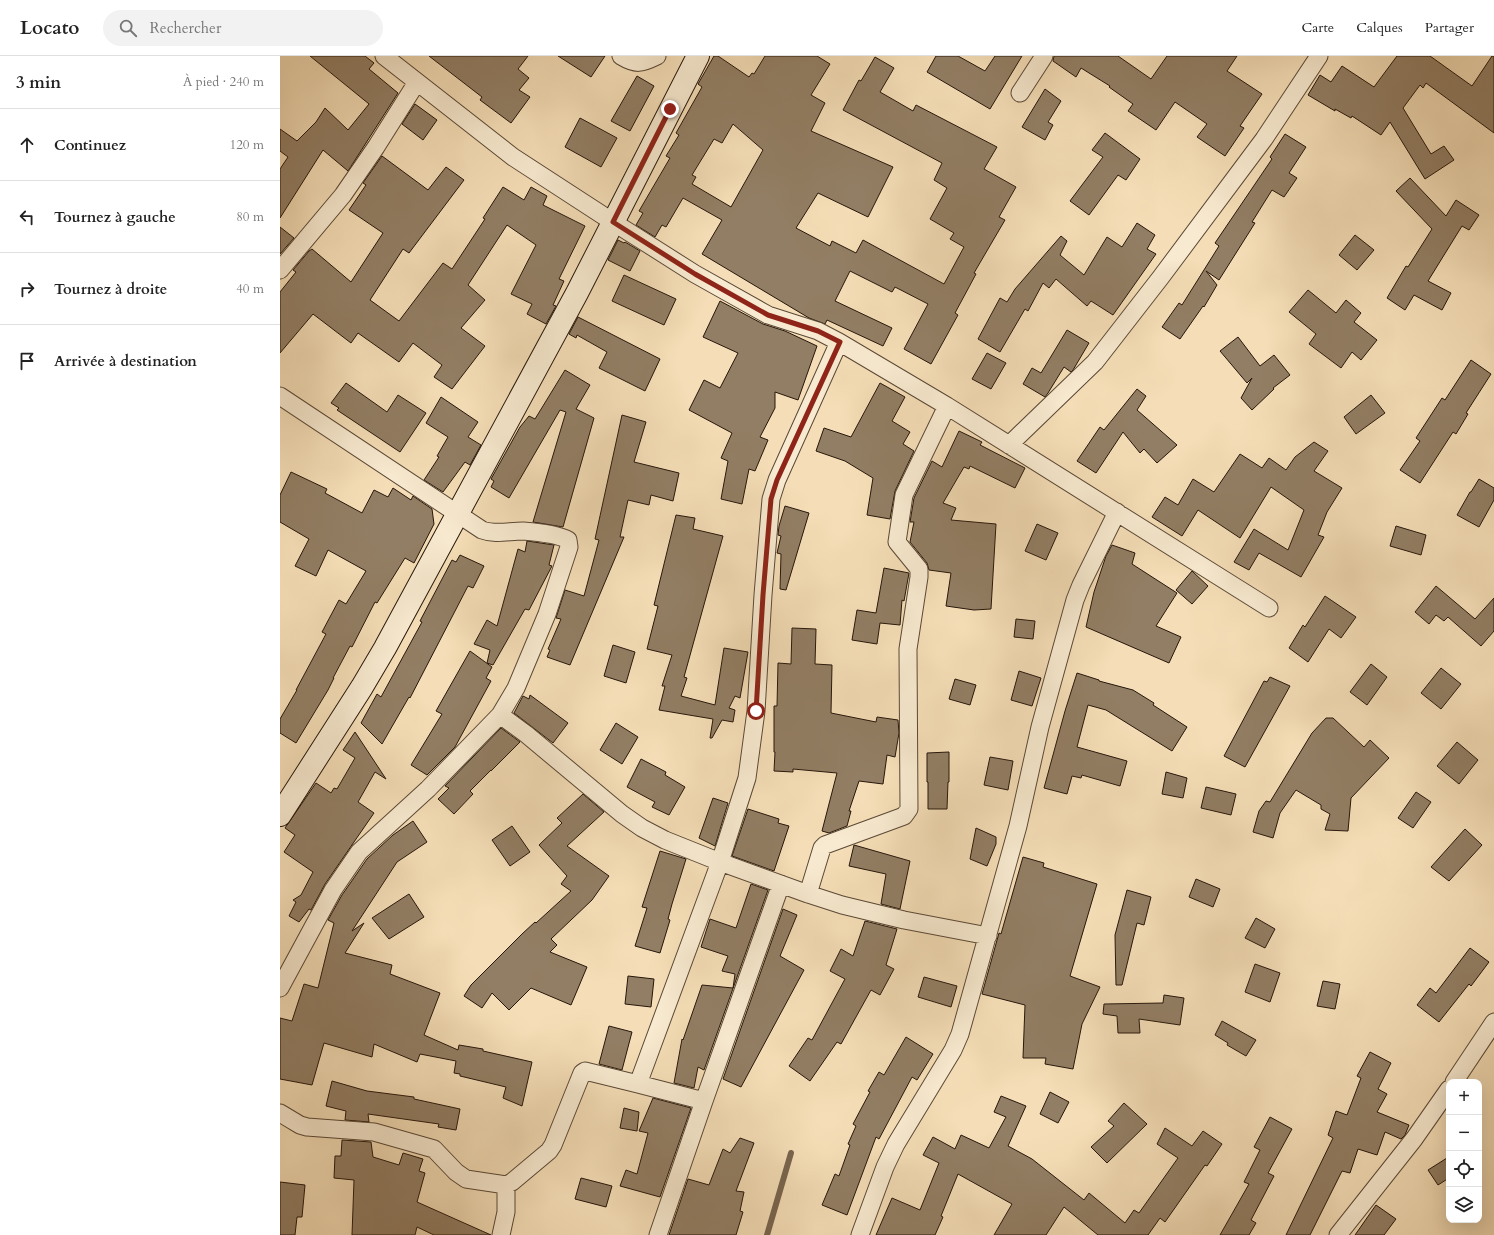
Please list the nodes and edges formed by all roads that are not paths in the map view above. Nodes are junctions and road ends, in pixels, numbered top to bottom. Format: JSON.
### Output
{"nodes":[{"id":1,"x":384,"y":56,"type":"edge"},
{"id":2,"x":621,"y":56,"type":"edge"},
{"id":3,"x":657,"y":56,"type":"edge"},
{"id":4,"x":698,"y":56,"type":"edge"},
{"id":5,"x":1044,"y":56,"type":"edge"},
{"id":6,"x":1319,"y":56,"type":"edge"},
{"id":7,"x":417,"y":82,"type":"junction"},
{"id":8,"x":1020,"y":92,"type":"dead end"},
{"id":9,"x":613,"y":222,"type":"junction"},
{"id":10,"x":280,"y":270,"type":"edge"},
{"id":11,"x":840,"y":342,"type":"junction"},
{"id":12,"x":280,"y":396,"type":"edge"},
{"id":13,"x":947,"y":406,"type":"junction"},
{"id":14,"x":1009,"y":445,"type":"junction"},
{"id":15,"x":1117,"y":512,"type":"junction"},
{"id":16,"x":457,"y":515,"type":"junction"},
{"id":17,"x":1269,"y":608,"type":"dead end"},
{"id":18,"x":500,"y":715,"type":"junction"},
{"id":19,"x":280,"y":815,"type":"edge"},
{"id":20,"x":720,"y":862,"type":"junction"},
{"id":21,"x":781,"y":884,"type":"junction"},
{"id":22,"x":808,"y":894,"type":"junction"},
{"id":23,"x":988,"y":936,"type":"junction"},
{"id":24,"x":280,"y":988,"type":"edge"},
{"id":25,"x":1494,"y":1022,"type":"edge"},
{"id":26,"x":1456,"y":1079,"type":"edge"},
{"id":27,"x":638,"y":1084,"type":"junction"},
{"id":28,"x":1446,"y":1093,"type":"edge"},
{"id":29,"x":704,"y":1100,"type":"junction"},
{"id":30,"x":280,"y":1113,"type":"edge"},
{"id":31,"x":506,"y":1185,"type":"junction"},
{"id":32,"x":501,"y":1235,"type":"edge"},
{"id":33,"x":658,"y":1235,"type":"edge"},
{"id":34,"x":860,"y":1235,"type":"edge"},
{"id":35,"x":1338,"y":1235,"type":"edge"}],
"edges":[{"from":1,"to":7,"type":"street"},
{"from":2,"to":3,"type":"street"},
{"from":4,"to":9,"type":"street"},
{"from":5,"to":8,"type":"street"},
{"from":6,"to":14,"type":"street"},
{"from":7,"to":9,"type":"street"},
{"from":7,"to":10,"type":"street"},
{"from":9,"to":11,"type":"street"},
{"from":9,"to":16,"type":"street"},
{"from":11,"to":13,"type":"street"},
{"from":11,"to":20,"type":"street"},
{"from":12,"to":16,"type":"street"},
{"from":13,"to":14,"type":"street"},
{"from":13,"to":22,"type":"street"},
{"from":14,"to":15,"type":"street"},
{"from":15,"to":17,"type":"street"},
{"from":15,"to":23,"type":"street"},
{"from":16,"to":18,"type":"street"},
{"from":16,"to":19,"type":"street"},
{"from":18,"to":20,"type":"street"},
{"from":18,"to":24,"type":"street"},
{"from":20,"to":21,"type":"street"},
{"from":20,"to":27,"type":"street"},
{"from":21,"to":22,"type":"street"},
{"from":21,"to":29,"type":"street"},
{"from":22,"to":23,"type":"street"},
{"from":23,"to":34,"type":"street"},
{"from":25,"to":26,"type":"street"},
{"from":27,"to":29,"type":"street"},
{"from":27,"to":31,"type":"street"},
{"from":28,"to":35,"type":"street"},
{"from":29,"to":33,"type":"street"},
{"from":30,"to":31,"type":"street"},
{"from":31,"to":32,"type":"street"}]}
